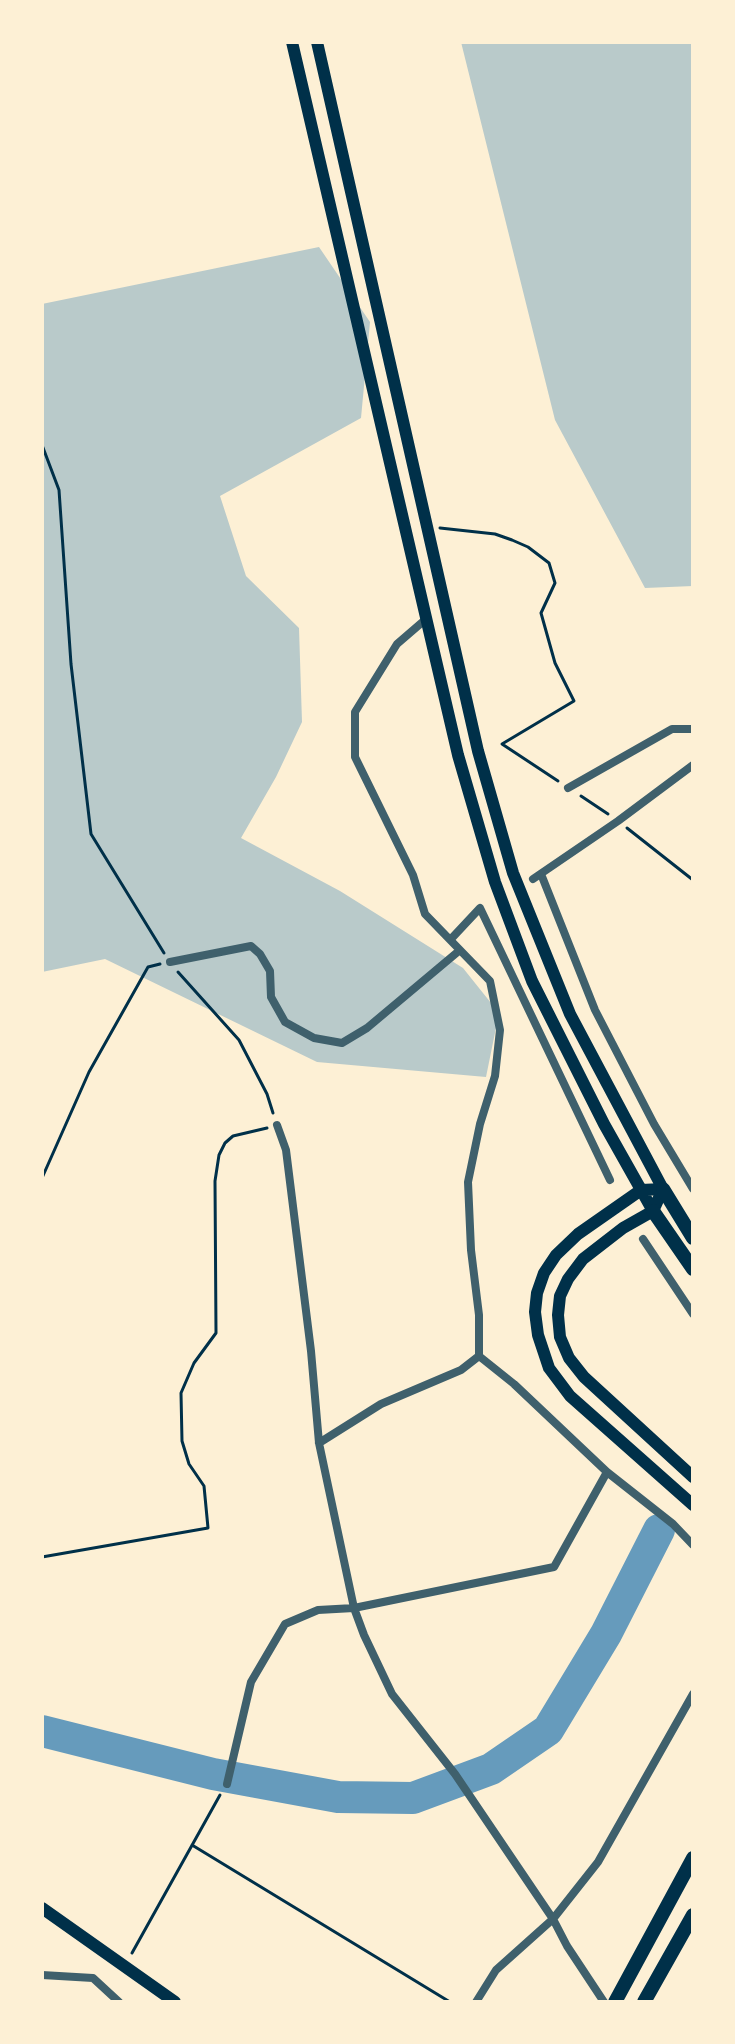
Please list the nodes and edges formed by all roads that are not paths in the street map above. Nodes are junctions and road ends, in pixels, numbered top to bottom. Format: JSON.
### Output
{"nodes":[{"id":1,"x":292,"y":42,"type":"edge"},
{"id":2,"x":317,"y":42,"type":"edge"},
{"id":3,"x":426,"y":619,"type":"junction"},
{"id":4,"x":693,"y":729,"type":"edge"},
{"id":5,"x":693,"y":765,"type":"edge"},
{"id":6,"x":568,"y":788,"type":"road end"},
{"id":7,"x":451,"y":939,"type":"junction"},
{"id":8,"x":460,"y":950,"type":"junction"},
{"id":9,"x":170,"y":962,"type":"road end"},
{"id":10,"x":277,"y":1125,"type":"road end"},
{"id":11,"x":610,"y":1180,"type":"dead end"},
{"id":12,"x":663,"y":1189,"type":"junction"},
{"id":13,"x":693,"y":1189,"type":"edge"},
{"id":14,"x":641,"y":1190,"type":"junction"},
{"id":15,"x":653,"y":1211,"type":"junction"},
{"id":16,"x":693,"y":1238,"type":"edge"},
{"id":17,"x":643,"y":1239,"type":"dead end"},
{"id":18,"x":693,"y":1269,"type":"edge"},
{"id":19,"x":693,"y":1314,"type":"edge"},
{"id":20,"x":479,"y":1356,"type":"junction"},
{"id":21,"x":319,"y":1443,"type":"junction"},
{"id":22,"x":607,"y":1472,"type":"junction"},
{"id":23,"x":693,"y":1477,"type":"edge"},
{"id":24,"x":693,"y":1505,"type":"edge"},
{"id":25,"x":693,"y":1545,"type":"edge"},
{"id":26,"x":354,"y":1608,"type":"junction"},
{"id":27,"x":693,"y":1694,"type":"edge"},
{"id":28,"x":227,"y":1784,"type":"road end"},
{"id":29,"x":693,"y":1858,"type":"edge"},
{"id":30,"x":42,"y":1908,"type":"edge"},
{"id":31,"x":693,"y":1915,"type":"edge"},
{"id":32,"x":553,"y":1919,"type":"junction"},
{"id":33,"x":688,"y":1931,"type":"edge"},
{"id":34,"x":42,"y":1975,"type":"edge"},
{"id":35,"x":119,"y":2002,"type":"edge"},
{"id":36,"x":175,"y":2002,"type":"edge"},
{"id":37,"x":476,"y":2002,"type":"edge"},
{"id":38,"x":604,"y":2002,"type":"edge"},
{"id":39,"x":615,"y":2002,"type":"edge"},
{"id":40,"x":644,"y":2002,"type":"edge"}],
"edges":[{"from":1,"to":3,"type":"main road"},
{"from":2,"to":12,"type":"main road"},
{"from":3,"to":7,"type":"street"},
{"from":3,"to":14,"type":"main road"},
{"from":4,"to":6,"type":"street"},
{"from":5,"to":13,"type":"street"},
{"from":7,"to":8,"type":"street"},
{"from":7,"to":11,"type":"street"},
{"from":8,"to":9,"type":"street"},
{"from":8,"to":20,"type":"street"},
{"from":10,"to":21,"type":"street"},
{"from":12,"to":14,"type":"main road"},
{"from":12,"to":15,"type":"main road"},
{"from":12,"to":16,"type":"main road"},
{"from":14,"to":15,"type":"main road"},
{"from":14,"to":24,"type":"main road"},
{"from":15,"to":18,"type":"main road"},
{"from":15,"to":23,"type":"main road"},
{"from":17,"to":19,"type":"street"},
{"from":20,"to":21,"type":"street"},
{"from":20,"to":22,"type":"street"},
{"from":21,"to":26,"type":"street"},
{"from":22,"to":25,"type":"street"},
{"from":22,"to":26,"type":"street"},
{"from":26,"to":28,"type":"street"},
{"from":26,"to":32,"type":"street"},
{"from":27,"to":32,"type":"street"},
{"from":29,"to":39,"type":"main road"},
{"from":30,"to":36,"type":"main road"},
{"from":31,"to":33,"type":"main road"},
{"from":32,"to":37,"type":"street"},
{"from":32,"to":38,"type":"street"},
{"from":33,"to":40,"type":"main road"},
{"from":34,"to":35,"type":"street"}]}
